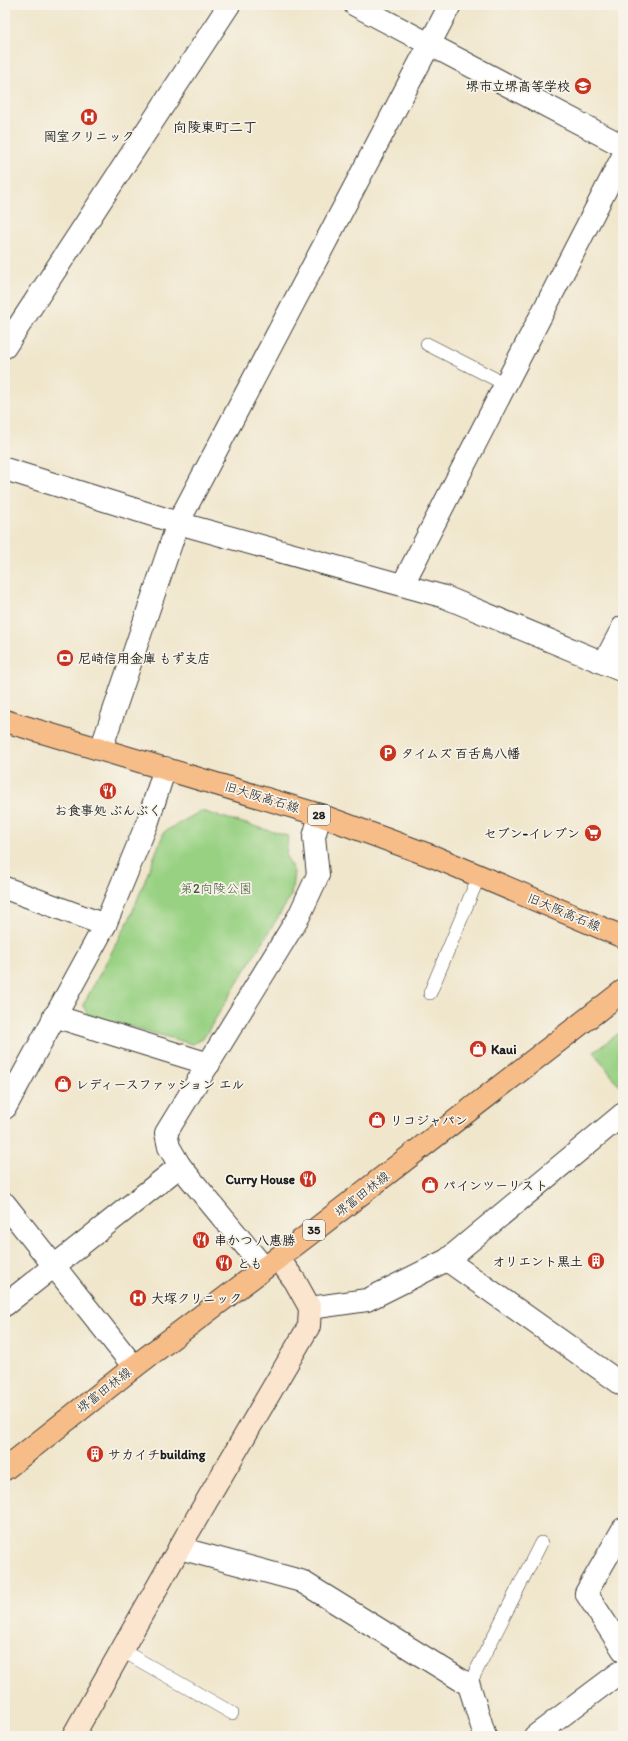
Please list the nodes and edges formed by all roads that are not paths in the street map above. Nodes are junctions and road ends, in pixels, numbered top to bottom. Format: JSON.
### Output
{"nodes":[{"id":1,"x":229,"y":5,"type":"edge"},
{"id":2,"x":354,"y":5,"type":"edge"},
{"id":3,"x":450,"y":5,"type":"edge"},
{"id":4,"x":430,"y":44,"type":"junction"},
{"id":5,"x":623,"y":146,"type":"edge"},
{"id":6,"x":623,"y":156,"type":"edge"},
{"id":7,"x":427,"y":344,"type":"dead end"},
{"id":8,"x":5,"y":347,"type":"edge"},
{"id":9,"x":505,"y":384,"type":"junction"},
{"id":10,"x":5,"y":469,"type":"edge"},
{"id":11,"x":178,"y":523,"type":"junction"},
{"id":12,"x":403,"y":584,"type":"junction"},
{"id":13,"x":623,"y":627,"type":"edge"},
{"id":14,"x":614,"y":667,"type":"edge"},
{"id":15,"x":5,"y":721,"type":"edge"},
{"id":16,"x":101,"y":749,"type":"junction"},
{"id":17,"x":165,"y":768,"type":"junction"},
{"id":18,"x":320,"y":815,"type":"junction"},
{"id":19,"x":479,"y":876,"type":"junction"},
{"id":20,"x":5,"y":888,"type":"edge"},
{"id":21,"x":105,"y":925,"type":"junction"},
{"id":22,"x":623,"y":937,"type":"edge"},
{"id":23,"x":623,"y":991,"type":"edge"},
{"id":24,"x":430,"y":993,"type":"dead end"},
{"id":25,"x":54,"y":1016,"type":"junction"},
{"id":26,"x":209,"y":1064,"type":"junction"},
{"id":27,"x":5,"y":1108,"type":"edge"},
{"id":28,"x":623,"y":1114,"type":"edge"},
{"id":29,"x":180,"y":1166,"type":"junction"},
{"id":30,"x":5,"y":1204,"type":"edge"},
{"id":31,"x":447,"y":1260,"type":"junction"},
{"id":32,"x":271,"y":1263,"type":"junction"},
{"id":33,"x":55,"y":1266,"type":"junction"},
{"id":34,"x":5,"y":1305,"type":"edge"},
{"id":35,"x":310,"y":1308,"type":"junction"},
{"id":36,"x":134,"y":1367,"type":"junction"},
{"id":37,"x":623,"y":1385,"type":"edge"},
{"id":38,"x":5,"y":1469,"type":"edge"},
{"id":39,"x":623,"y":1529,"type":"edge"},
{"id":40,"x":541,"y":1543,"type":"dead end"},
{"id":41,"x":179,"y":1548,"type":"junction"},
{"id":42,"x":623,"y":1650,"type":"edge"},
{"id":43,"x":123,"y":1651,"type":"junction"},
{"id":44,"x":623,"y":1670,"type":"edge"},
{"id":45,"x":469,"y":1685,"type":"junction"},
{"id":46,"x":232,"y":1713,"type":"dead end"},
{"id":47,"x":547,"y":1732,"type":"edge"},
{"id":48,"x":73,"y":1736,"type":"edge"},
{"id":49,"x":485,"y":1736,"type":"edge"}],
"edges":[{"from":1,"to":8,"type":"street"},
{"from":2,"to":4,"type":"street"},
{"from":3,"to":4,"type":"street"},
{"from":4,"to":5,"type":"street"},
{"from":4,"to":11,"type":"street"},
{"from":6,"to":9,"type":"street"},
{"from":7,"to":9,"type":"lane"},
{"from":9,"to":12,"type":"street"},
{"from":10,"to":11,"type":"street"},
{"from":11,"to":12,"type":"street"},
{"from":11,"to":16,"type":"street"},
{"from":12,"to":14,"type":"street"},
{"from":13,"to":14,"type":"street"},
{"from":15,"to":16,"type":"main road","name":"旧大阪高石線","number":"28"},
{"from":16,"to":17,"type":"main road","name":"旧大阪高石線","number":"28"},
{"from":17,"to":18,"type":"main road","name":"旧大阪高石線","number":"28"},
{"from":17,"to":21,"type":"street"},
{"from":18,"to":19,"type":"main road","name":"旧大阪高石線","number":"28"},
{"from":18,"to":26,"type":"street"},
{"from":19,"to":22,"type":"main road","name":"旧大阪高石線","number":"28"},
{"from":19,"to":24,"type":"lane"},
{"from":20,"to":21,"type":"street"},
{"from":21,"to":25,"type":"street"},
{"from":23,"to":32,"type":"main road","name":"堺富田林線","number":"35"},
{"from":25,"to":26,"type":"street"},
{"from":25,"to":27,"type":"street"},
{"from":26,"to":29,"type":"street"},
{"from":28,"to":31,"type":"street"},
{"from":29,"to":32,"type":"street"},
{"from":29,"to":33,"type":"street"},
{"from":30,"to":33,"type":"street"},
{"from":31,"to":35,"type":"street"},
{"from":31,"to":37,"type":"street"},
{"from":32,"to":35,"type":"street"},
{"from":32,"to":36,"type":"main road","name":"堺富田林線","number":"35"},
{"from":33,"to":34,"type":"street"},
{"from":33,"to":36,"type":"street"},
{"from":35,"to":41,"type":"street"},
{"from":36,"to":38,"type":"main road","name":"堺富田林線","number":"35"},
{"from":39,"to":42,"type":"street"},
{"from":40,"to":45,"type":"lane"},
{"from":41,"to":43,"type":"street"},
{"from":41,"to":45,"type":"street"},
{"from":43,"to":46,"type":"lane"},
{"from":43,"to":48,"type":"street"},
{"from":44,"to":47,"type":"street"},
{"from":45,"to":49,"type":"street"}]}
